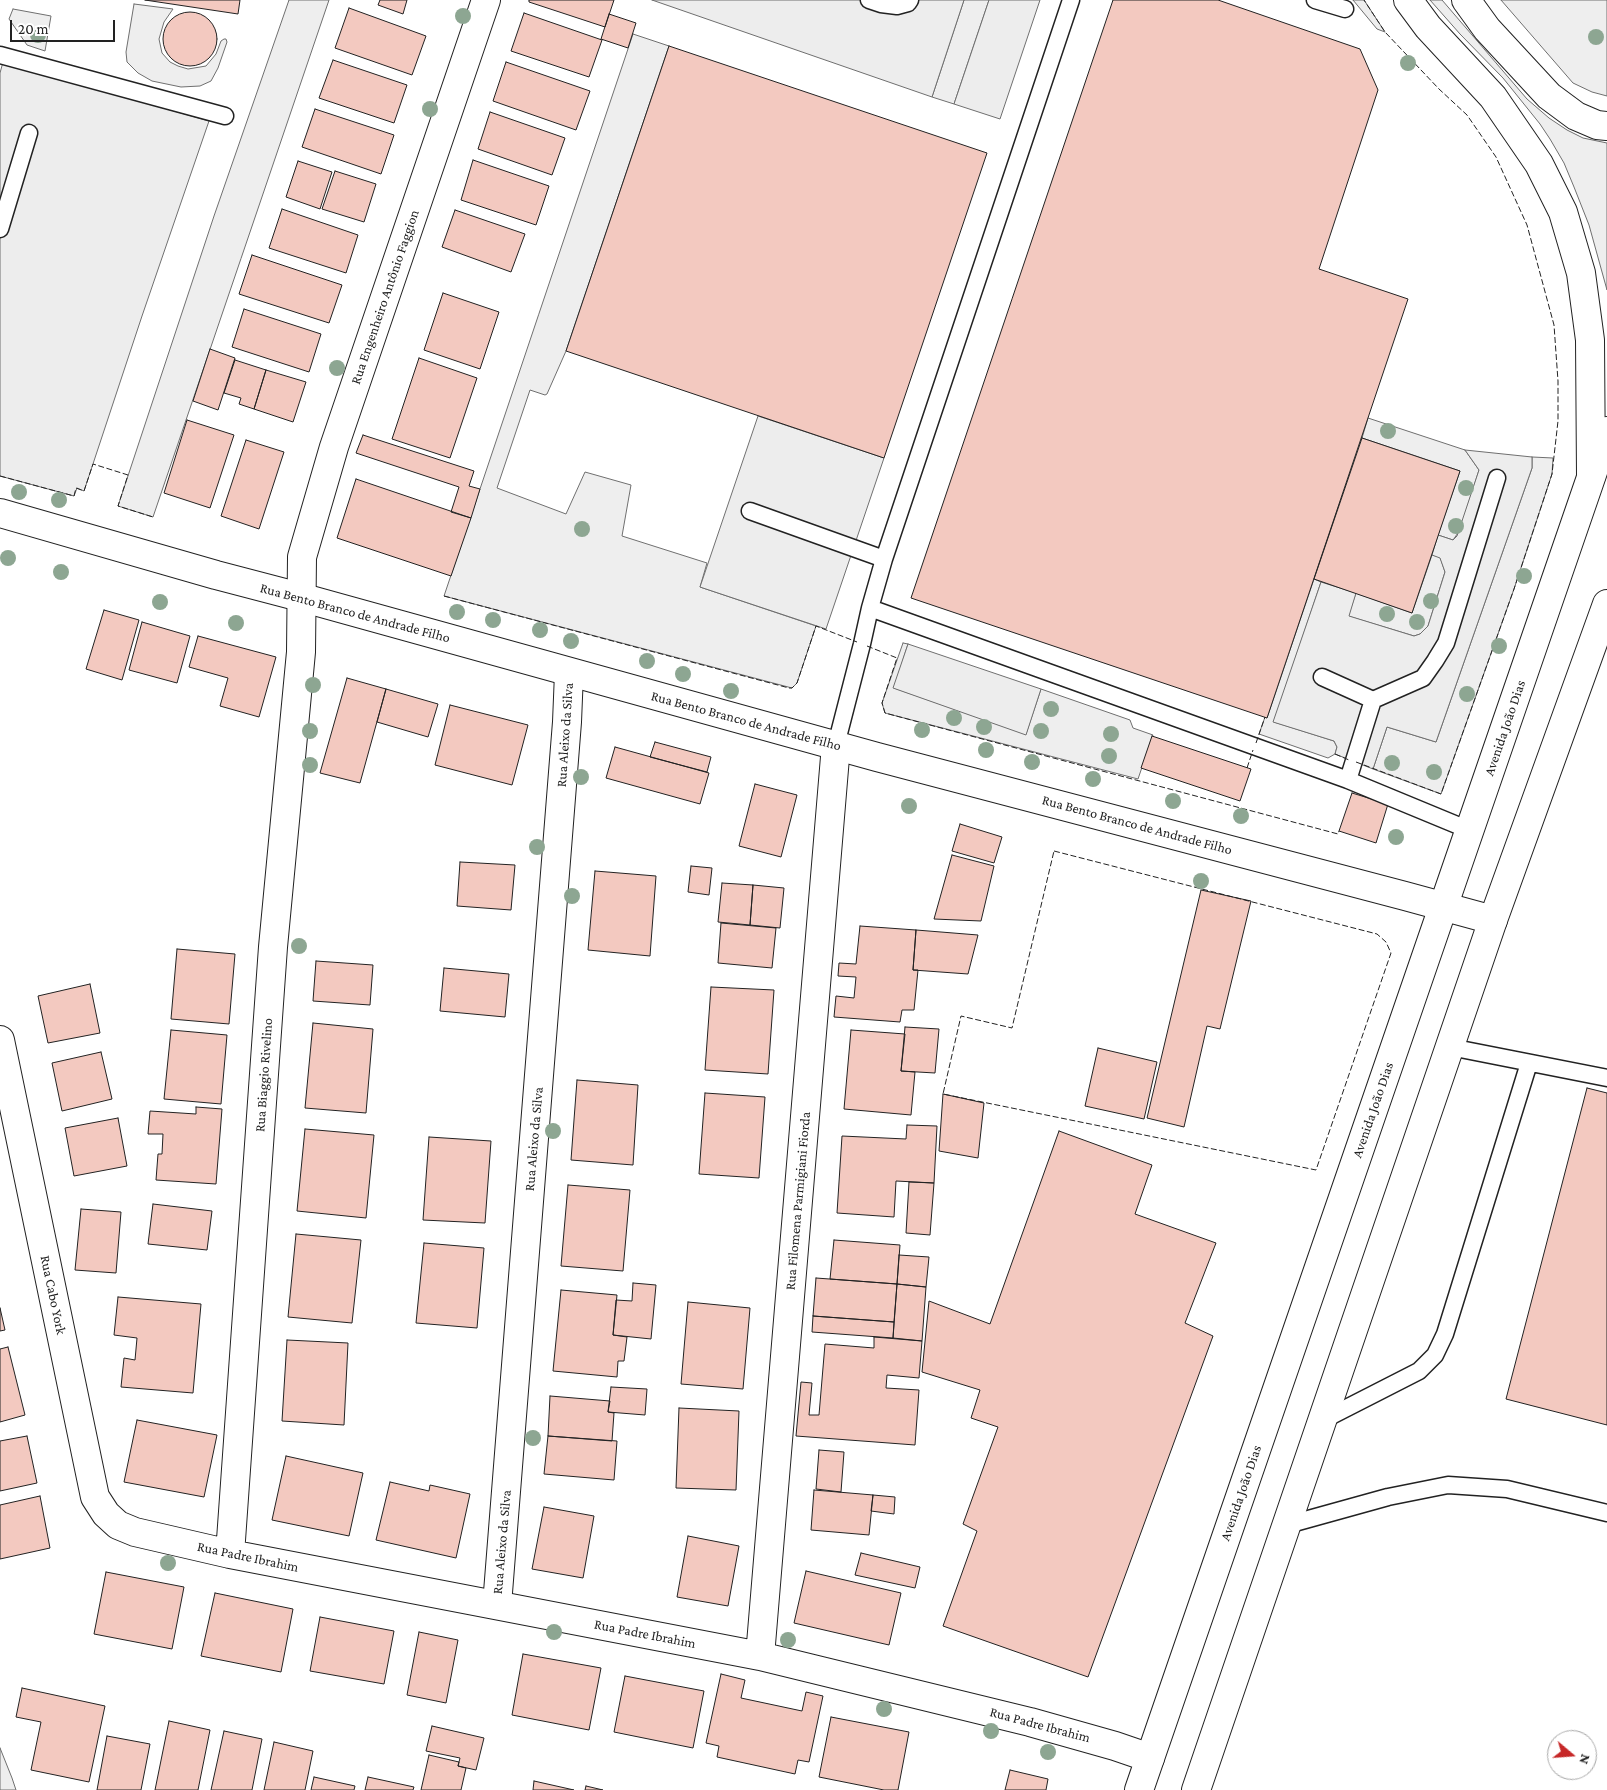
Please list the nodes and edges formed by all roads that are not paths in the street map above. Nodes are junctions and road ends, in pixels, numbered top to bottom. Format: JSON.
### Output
{"nodes":[{"id":1,"x":486,"y":0,"type":"edge"},
{"id":2,"x":869,"y":0,"type":"edge"},
{"id":3,"x":910,"y":0,"type":"edge"},
{"id":4,"x":1071,"y":0,"type":"edge"},
{"id":5,"x":1315,"y":0,"type":"edge"},
{"id":6,"x":1408,"y":0,"type":"edge"},
{"id":7,"x":1466,"y":0,"type":"edge"},
{"id":8,"x":1345,"y":9,"type":"dead end"},
{"id":9,"x":0,"y":55,"type":"edge"},
{"id":10,"x":225,"y":116,"type":"dead end"},
{"id":11,"x":1607,"y":126,"type":"edge"},
{"id":12,"x":29,"y":134,"type":"dead end"},
{"id":13,"x":0,"y":229,"type":"edge"},
{"id":14,"x":1607,"y":431,"type":"edge"},
{"id":15,"x":1591,"y":476,"type":"junction"},
{"id":16,"x":1497,"y":478,"type":"dead end"},
{"id":17,"x":750,"y":511,"type":"dead end"},
{"id":18,"x":0,"y":514,"type":"edge"},
{"id":19,"x":884,"y":559,"type":"junction"},
{"id":20,"x":300,"y":597,"type":"junction"},
{"id":21,"x":1607,"y":604,"type":"edge"},
{"id":22,"x":870,"y":608,"type":"junction"},
{"id":23,"x":569,"y":672,"type":"junction"},
{"id":24,"x":1322,"y":677,"type":"dead end"},
{"id":25,"x":1373,"y":700,"type":"junction"},
{"id":26,"x":836,"y":745,"type":"junction"},
{"id":27,"x":1348,"y":780,"type":"junction"},
{"id":28,"x":1469,"y":830,"type":"junction"},
{"id":29,"x":1443,"y":906,"type":"junction"},
{"id":30,"x":1493,"y":920,"type":"junction"},
{"id":31,"x":0,"y":1040,"type":"edge"},
{"id":32,"x":1450,"y":1047,"type":"junction"},
{"id":33,"x":1529,"y":1063,"type":"junction"},
{"id":34,"x":1607,"y":1078,"type":"edge"},
{"id":35,"x":1323,"y":1420,"type":"junction"},
{"id":36,"x":1607,"y":1513,"type":"edge"},
{"id":37,"x":1287,"y":1525,"type":"junction"},
{"id":38,"x":135,"y":1532,"type":"joint"},
{"id":39,"x":230,"y":1554,"type":"junction"},
{"id":40,"x":497,"y":1605,"type":"junction"},
{"id":41,"x":760,"y":1656,"type":"junction"},
{"id":42,"x":1150,"y":1758,"type":"junction"},
{"id":43,"x":1139,"y":1790,"type":"edge"},
{"id":44,"x":1196,"y":1790,"type":"edge"}],
"edges":[{"from":1,"to":20,"type":"main road","name":"Rua Engenheiro Antônio Faggion"},
{"from":2,"to":3,"type":"lane"},
{"from":4,"to":19,"type":"lane"},
{"from":5,"to":8,"type":"lane"},
{"from":6,"to":15,"type":"main road"},
{"from":7,"to":11,"type":"main road"},
{"from":9,"to":10,"type":"lane"},
{"from":12,"to":13,"type":"lane"},
{"from":14,"to":15,"type":"main road","name":"Avenida João Dias"},
{"from":15,"to":28,"type":"main road","name":"Avenida João Dias"},
{"from":16,"to":25,"type":"lane"},
{"from":17,"to":19,"type":"lane"},
{"from":18,"to":20,"type":"main road","name":"Rua Bento Branco de Andrade Filho"},
{"from":19,"to":22,"type":"lane"},
{"from":20,"to":23,"type":"main road","name":"Rua Bento Branco de Andrade Filho"},
{"from":20,"to":39,"type":"main road","name":"Rua Biaggio Rivelino"},
{"from":21,"to":30,"type":"main road"},
{"from":22,"to":26,"type":"lane"},
{"from":22,"to":27,"type":"lane"},
{"from":23,"to":26,"type":"main road","name":"Rua Bento Branco de Andrade Filho"},
{"from":23,"to":40,"type":"main road","name":"Rua Aleixo da Silva"},
{"from":24,"to":25,"type":"lane"},
{"from":25,"to":27,"type":"lane"},
{"from":26,"to":29,"type":"main road","name":"Rua Bento Branco de Andrade Filho"},
{"from":26,"to":41,"type":"main road","name":"Rua Filomena Parmigiani Fiorda"},
{"from":27,"to":28,"type":"lane"},
{"from":28,"to":29,"type":"main road","name":"Avenida João Dias"},
{"from":29,"to":30,"type":"main road","name":"Rua Bento Branco de Andrade Filho"},
{"from":29,"to":42,"type":"main road","name":"Avenida João Dias"},
{"from":30,"to":32,"type":"main road"},
{"from":31,"to":38,"type":"main road","name":"Rua Cabo York"},
{"from":32,"to":33,"type":"lane"},
{"from":32,"to":35,"type":"main road"},
{"from":33,"to":34,"type":"lane"},
{"from":33,"to":35,"type":"lane"},
{"from":35,"to":37,"type":"main road"},
{"from":36,"to":37,"type":"lane"},
{"from":37,"to":44,"type":"main road"},
{"from":38,"to":39,"type":"main road","name":"Rua Padre Ibrahim"},
{"from":39,"to":40,"type":"main road","name":"Rua Padre Ibrahim"},
{"from":40,"to":41,"type":"main road","name":"Rua Padre Ibrahim"},
{"from":41,"to":42,"type":"main road","name":"Rua Padre Ibrahim"},
{"from":42,"to":43,"type":"main road","name":"Avenida João Dias"}]}
